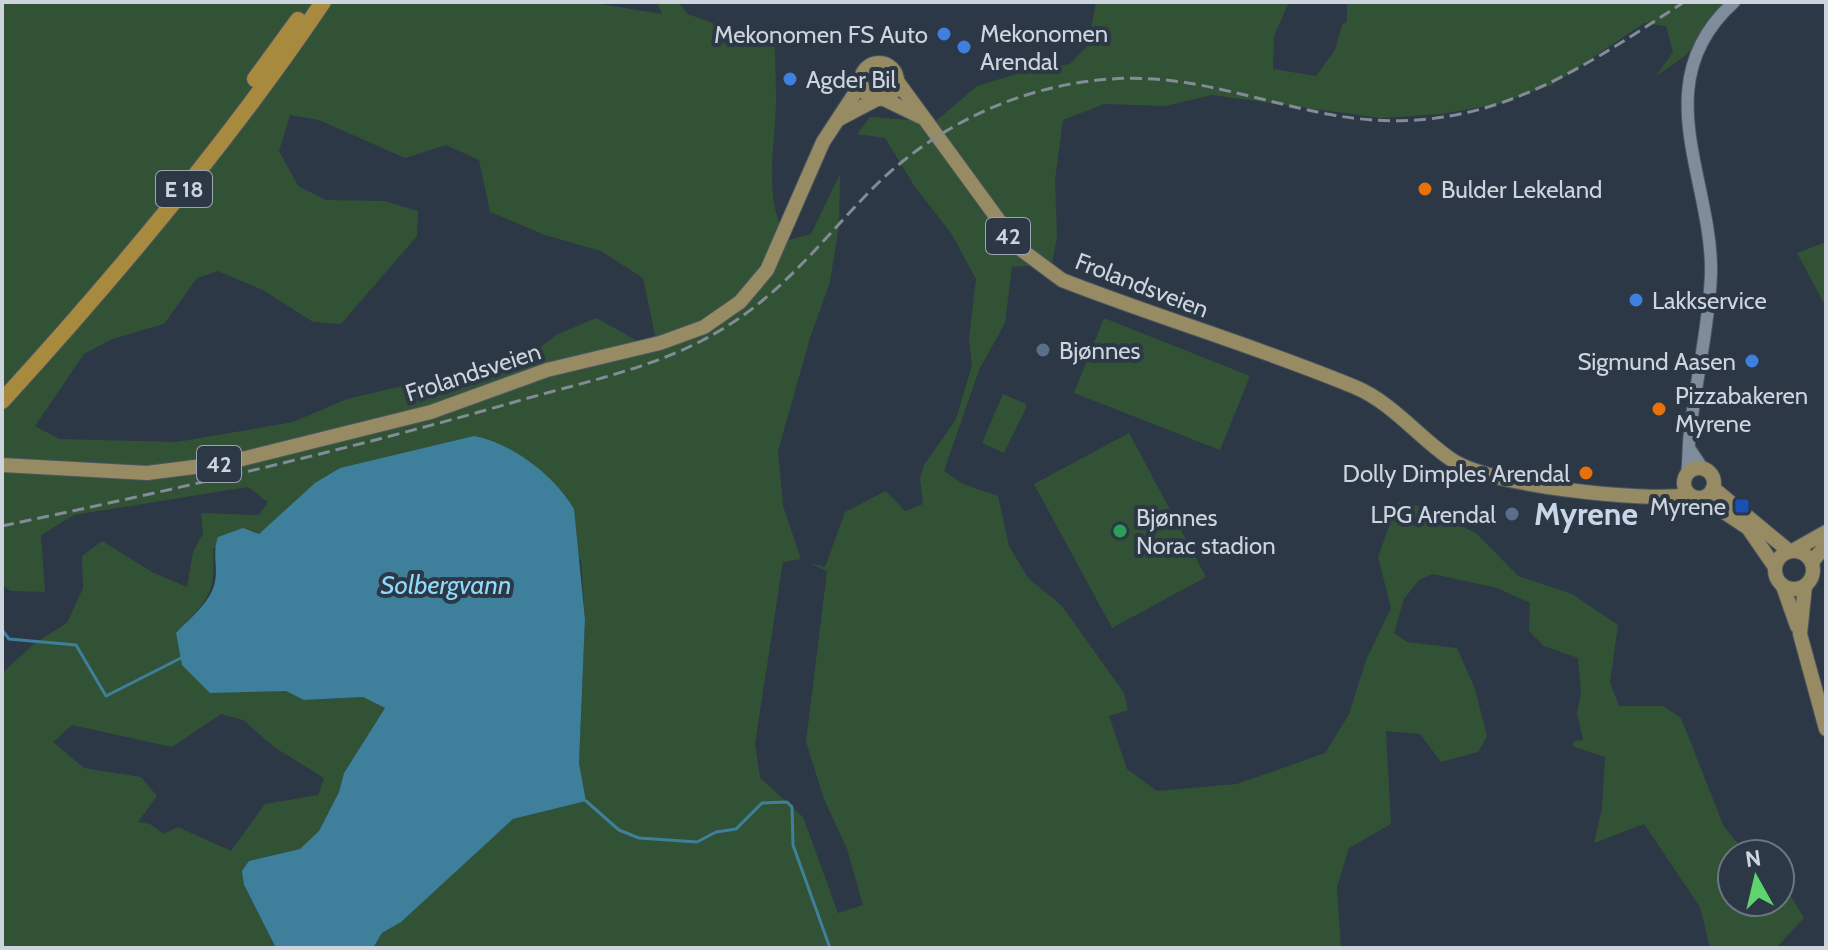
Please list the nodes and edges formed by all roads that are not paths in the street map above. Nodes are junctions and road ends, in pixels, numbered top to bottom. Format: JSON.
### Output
{"nodes":[{"id":1,"x":311,"y":2,"type":"edge"},
{"id":2,"x":323,"y":2,"type":"edge"},
{"id":3,"x":1734,"y":2,"type":"edge"},
{"id":4,"x":897,"y":81,"type":"junction"},
{"id":5,"x":861,"y":84,"type":"junction"},
{"id":6,"x":880,"y":99,"type":"junction"},
{"id":7,"x":921,"y":118,"type":"junction"},
{"id":8,"x":839,"y":119,"type":"junction"},
{"id":9,"x":30,"y":365,"type":"junction"},
{"id":10,"x":2,"y":390,"type":"edge"},
{"id":11,"x":2,"y":401,"type":"edge"},
{"id":12,"x":1689,"y":448,"type":"junction"},
{"id":13,"x":2,"y":465,"type":"edge"},
{"id":14,"x":1703,"y":469,"type":"junction"},
{"id":15,"x":1696,"y":488,"type":"junction"},
{"id":16,"x":1826,"y":532,"type":"edge"},
{"id":17,"x":1826,"y":545,"type":"edge"},
{"id":18,"x":1791,"y":551,"type":"junction"},
{"id":19,"x":1812,"y":562,"type":"junction"},
{"id":20,"x":1775,"y":567,"type":"junction"},
{"id":21,"x":1783,"y":586,"type":"junction"},
{"id":22,"x":1805,"y":586,"type":"junction"},
{"id":23,"x":1800,"y":634,"type":"junction"},
{"id":24,"x":1826,"y":729,"type":"edge"}],
"edges":[{"from":1,"to":9,"type":"highway","number":"E 18"},
{"from":2,"to":9,"type":"highway","number":"E 18"},
{"from":3,"to":12,"type":"main road"},
{"from":4,"to":5,"type":"main road","number":"42"},
{"from":4,"to":6,"type":"main road"},
{"from":4,"to":7,"type":"main road","name":"Frolandsveien","number":"42"},
{"from":5,"to":6,"type":"main road","number":"42"},
{"from":5,"to":8,"type":"main road","name":"Frolandsveien","number":"42"},
{"from":6,"to":7,"type":"main road","name":"Frolandsveien","number":"42"},
{"from":6,"to":8,"type":"main road"},
{"from":7,"to":15,"type":"main road","name":"Frolandsveien","number":"42"},
{"from":8,"to":13,"type":"main road","name":"Frolandsveien","number":"42"},
{"from":9,"to":10,"type":"highway","number":"E 18"},
{"from":9,"to":11,"type":"highway","number":"E 18"},
{"from":12,"to":14,"type":"main road"},
{"from":12,"to":15,"type":"main road"},
{"from":14,"to":15,"type":"main road","number":"42"},
{"from":14,"to":15,"type":"main road"},
{"from":15,"to":18,"type":"main road"},
{"from":15,"to":20,"type":"main road"},
{"from":16,"to":18,"type":"main road"},
{"from":17,"to":19,"type":"main road"},
{"from":18,"to":19,"type":"main road"},
{"from":18,"to":20,"type":"main road"},
{"from":19,"to":22,"type":"main road"},
{"from":20,"to":21,"type":"main road"},
{"from":21,"to":22,"type":"main road"},
{"from":21,"to":23,"type":"main road"},
{"from":22,"to":23,"type":"main road"},
{"from":23,"to":24,"type":"main road"}]}
